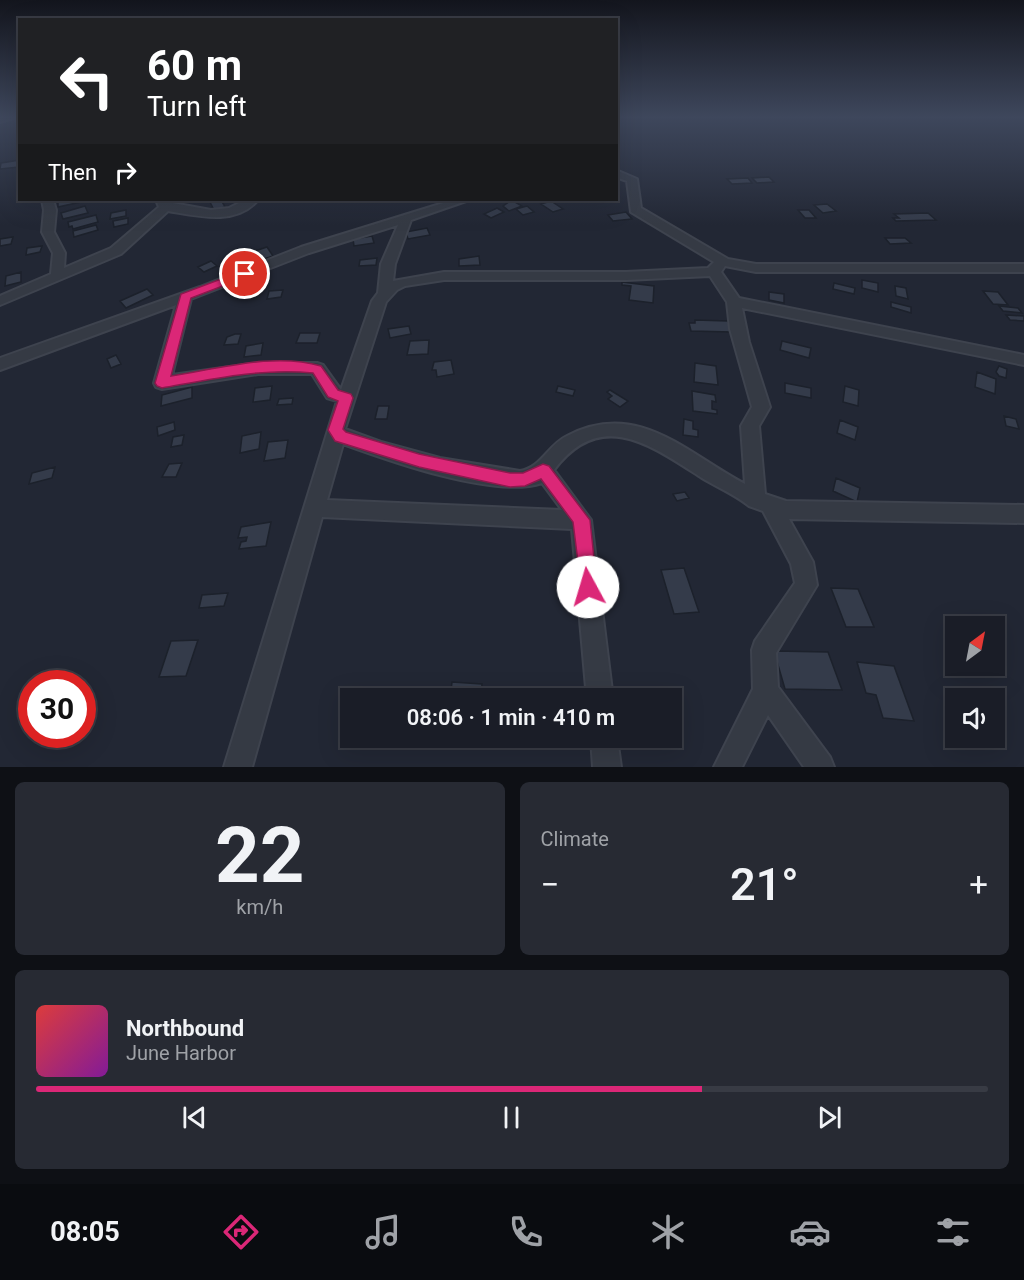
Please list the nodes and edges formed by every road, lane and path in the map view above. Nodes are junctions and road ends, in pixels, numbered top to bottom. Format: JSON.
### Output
{"nodes":[{"id":1,"x":618,"y":174,"type":"edge"},
{"id":2,"x":47,"y":201,"type":"edge"},
{"id":3,"x":250,"y":201,"type":"edge"},
{"id":4,"x":460,"y":201,"type":"edge"},
{"id":5,"x":163,"y":203,"type":"edge"},
{"id":6,"x":407,"y":216,"type":"junction"},
{"id":7,"x":719,"y":267,"type":"junction"},
{"id":8,"x":1024,"y":268,"type":"edge"},
{"id":9,"x":57,"y":277,"type":"junction"},
{"id":10,"x":385,"y":293,"type":"junction"},
{"id":11,"x":185,"y":296,"type":"junction"},
{"id":12,"x":0,"y":301,"type":"edge"},
{"id":13,"x":734,"y":302,"type":"junction"},
{"id":14,"x":1024,"y":360,"type":"edge"},
{"id":15,"x":0,"y":364,"type":"edge"},
{"id":16,"x":346,"y":398,"type":"junction"},
{"id":17,"x":337,"y":434,"type":"junction"},
{"id":18,"x":543,"y":470,"type":"junction"},
{"id":19,"x":764,"y":503,"type":"junction"},
{"id":20,"x":315,"y":508,"type":"junction"},
{"id":21,"x":1024,"y":514,"type":"edge"},
{"id":22,"x":581,"y":520,"type":"junction"},
{"id":23,"x":599,"y":688,"type":"edge"},
{"id":24,"x":766,"y":691,"type":"junction"},
{"id":25,"x":605,"y":748,"type":"edge"},
{"id":26,"x":238,"y":767,"type":"edge"},
{"id":27,"x":606,"y":767,"type":"edge"},
{"id":28,"x":728,"y":767,"type":"edge"},
{"id":29,"x":820,"y":767,"type":"edge"}],
"edges":[{"from":1,"to":7,"type":"street"},
{"from":2,"to":9,"type":"street"},
{"from":3,"to":5,"type":"street"},
{"from":4,"to":6,"type":"street"},
{"from":5,"to":9,"type":"street"},
{"from":6,"to":10,"type":"street"},
{"from":6,"to":11,"type":"street"},
{"from":7,"to":8,"type":"street"},
{"from":7,"to":10,"type":"street"},
{"from":7,"to":13,"type":"street"},
{"from":9,"to":12,"type":"street"},
{"from":10,"to":16,"type":"street"},
{"from":11,"to":15,"type":"street"},
{"from":11,"to":16,"type":"street"},
{"from":13,"to":14,"type":"street"},
{"from":13,"to":19,"type":"street"},
{"from":16,"to":17,"type":"street"},
{"from":17,"to":18,"type":"street"},
{"from":17,"to":20,"type":"street"},
{"from":18,"to":19,"type":"street"},
{"from":18,"to":22,"type":"street"},
{"from":19,"to":21,"type":"street"},
{"from":19,"to":24,"type":"street"},
{"from":20,"to":22,"type":"street"},
{"from":20,"to":26,"type":"street"},
{"from":22,"to":23,"type":"street"},
{"from":24,"to":28,"type":"street"},
{"from":24,"to":29,"type":"street"},
{"from":25,"to":27,"type":"street"}]}
